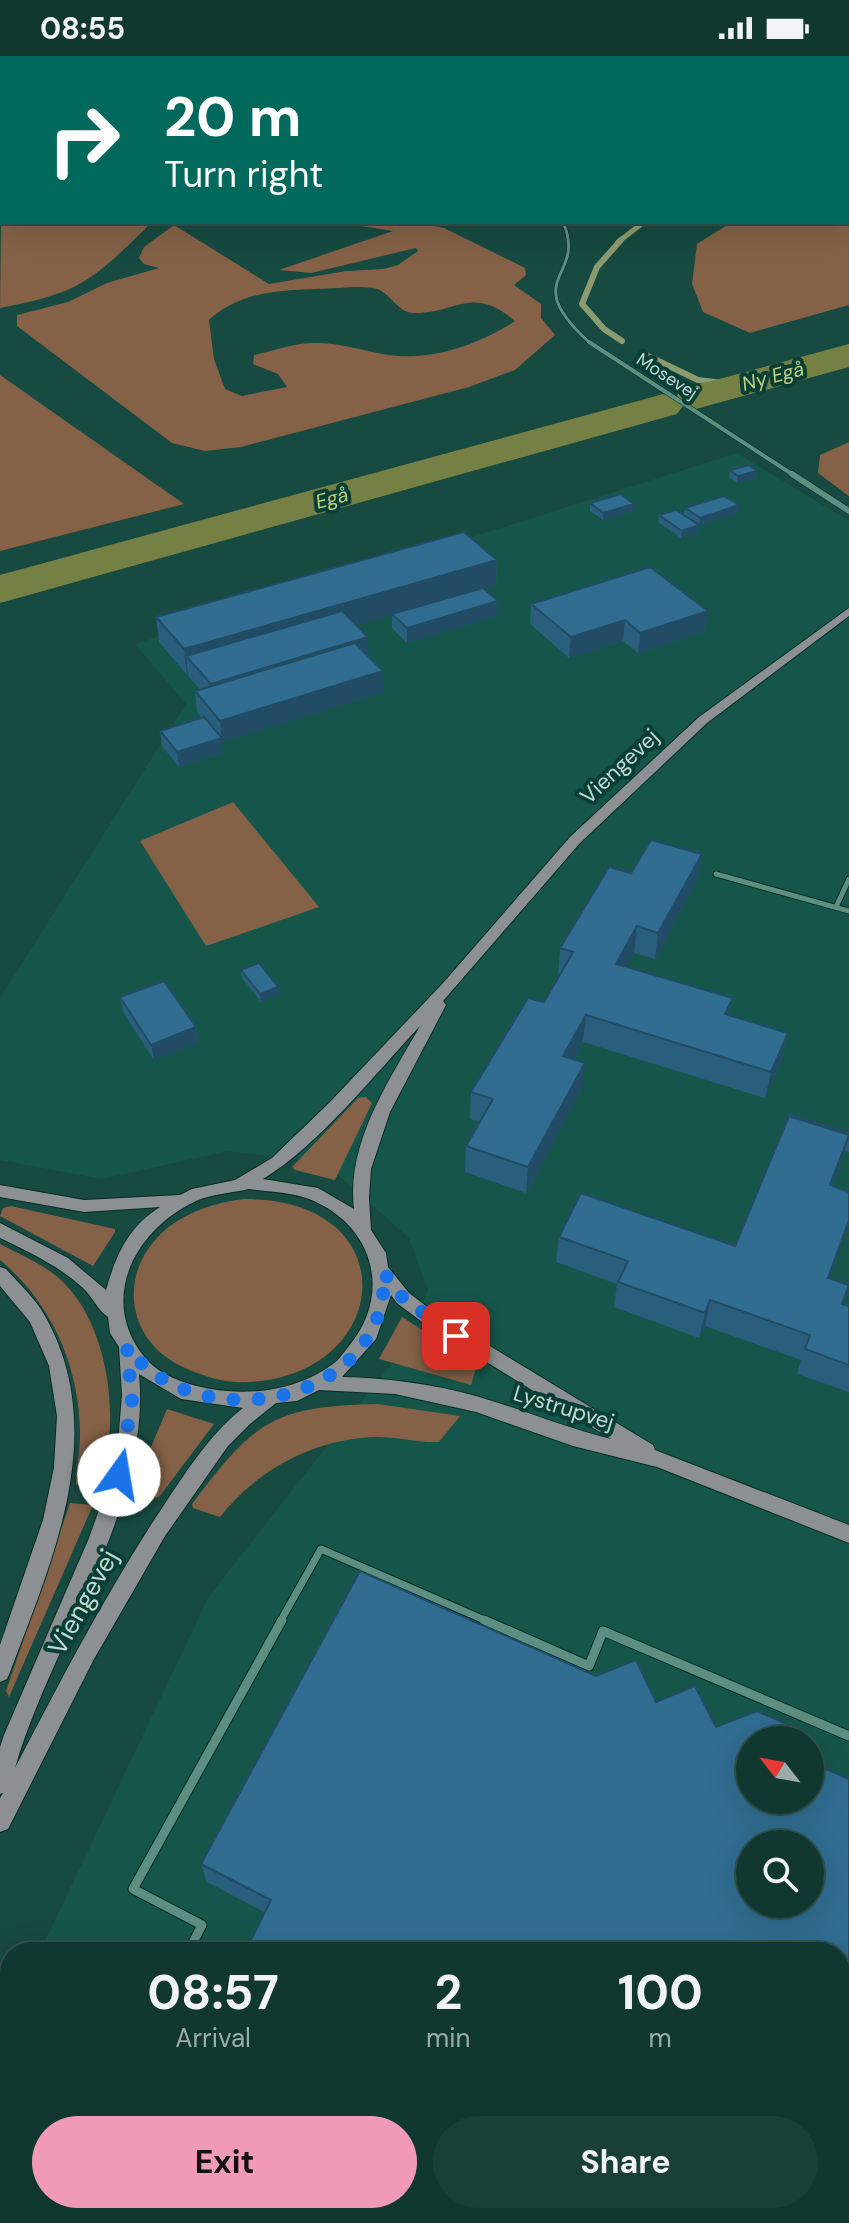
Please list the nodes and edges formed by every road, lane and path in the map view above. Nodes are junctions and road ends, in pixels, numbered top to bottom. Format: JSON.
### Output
{"nodes":[{"id":1,"x":564,"y":224,"type":"edge"},
{"id":2,"x":589,"y":342,"type":"joint"},
{"id":3,"x":849,"y":511,"type":"edge"},
{"id":4,"x":849,"y":611,"type":"edge"},
{"id":5,"x":716,"y":874,"type":"dead end"},
{"id":6,"x":849,"y":879,"type":"edge"},
{"id":7,"x":836,"y":907,"type":"junction"},
{"id":8,"x":849,"y":911,"type":"edge"},
{"id":9,"x":449,"y":986,"type":"junction"},
{"id":10,"x":241,"y":1184,"type":"junction"},
{"id":11,"x":0,"y":1191,"type":"edge"},
{"id":12,"x":189,"y":1196,"type":"junction"},
{"id":13,"x":364,"y":1229,"type":"junction"},
{"id":14,"x":0,"y":1230,"type":"edge"},
{"id":15,"x":384,"y":1273,"type":"junction"},
{"id":16,"x":0,"y":1274,"type":"edge"},
{"id":17,"x":113,"y":1316,"type":"junction"},
{"id":18,"x":127,"y":1347,"type":"junction"},
{"id":19,"x":314,"y":1385,"type":"junction"},
{"id":20,"x":276,"y":1397,"type":"junction"},
{"id":21,"x":658,"y":1459,"type":"junction"},
{"id":22,"x":849,"y":1534,"type":"edge"},
{"id":23,"x":0,"y":1672,"type":"edge"},
{"id":24,"x":849,"y":1736,"type":"edge"},
{"id":25,"x":0,"y":1783,"type":"edge"},
{"id":26,"x":0,"y":1821,"type":"edge"},
{"id":27,"x":193,"y":1942,"type":"edge"}],
"edges":[{"from":1,"to":2,"type":"lane","name":"Mosevej"},
{"from":2,"to":3,"type":"street","name":"Mosevej"},
{"from":4,"to":9,"type":"street","name":"Viengevej"},
{"from":5,"to":7,"type":"lane"},
{"from":6,"to":7,"type":"lane"},
{"from":7,"to":8,"type":"lane"},
{"from":9,"to":10,"type":"street","name":"Viengevej"},
{"from":9,"to":13,"type":"street","name":"Viengevej"},
{"from":10,"to":12,"type":"street"},
{"from":10,"to":13,"type":"street"},
{"from":11,"to":12,"type":"street"},
{"from":12,"to":17,"type":"street"},
{"from":13,"to":15,"type":"street"},
{"from":14,"to":17,"type":"street"},
{"from":15,"to":19,"type":"street"},
{"from":15,"to":21,"type":"street","name":"Lystrupvej"},
{"from":16,"to":23,"type":"street"},
{"from":17,"to":18,"type":"street"},
{"from":18,"to":20,"type":"street"},
{"from":18,"to":25,"type":"street","name":"Viengevej"},
{"from":19,"to":20,"type":"street"},
{"from":19,"to":21,"type":"street","name":"Lystrupvej"},
{"from":20,"to":26,"type":"street","name":"Viengevej"},
{"from":21,"to":22,"type":"street","name":"Lystrupvej"},
{"from":24,"to":27,"type":"lane"}]}
